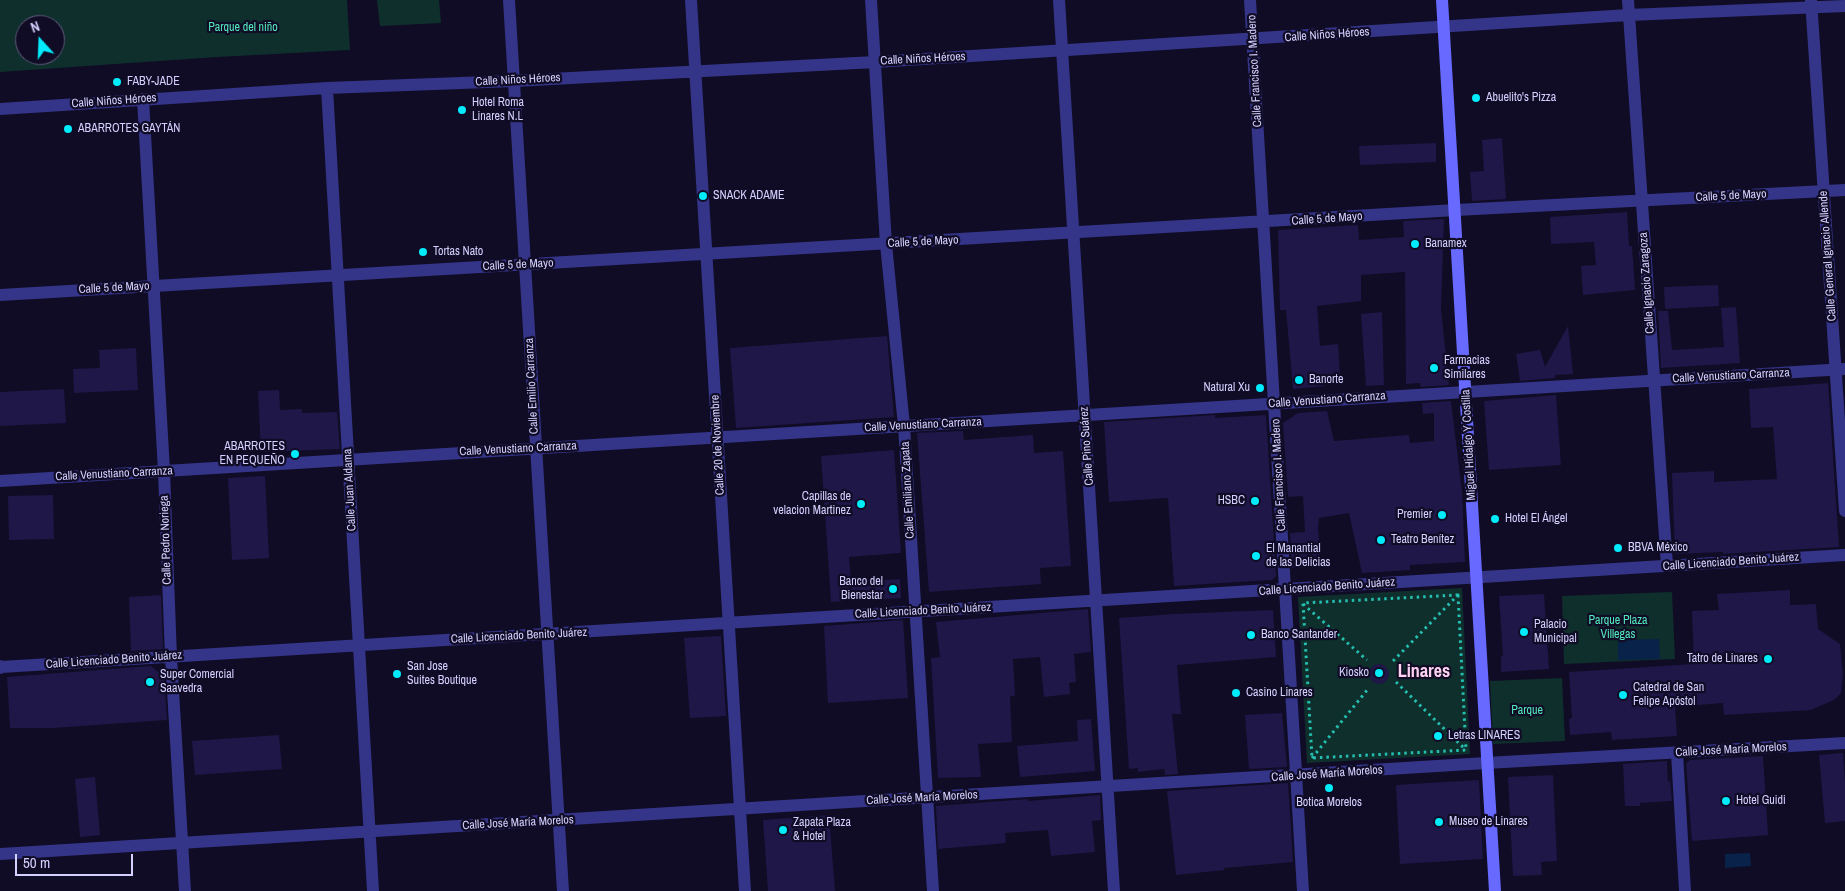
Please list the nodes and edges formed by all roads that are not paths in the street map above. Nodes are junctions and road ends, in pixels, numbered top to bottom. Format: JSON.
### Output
{"nodes":[{"id":1,"x":509,"y":0,"type":"edge"},
{"id":2,"x":691,"y":0,"type":"edge"},
{"id":3,"x":871,"y":0,"type":"edge"},
{"id":4,"x":1059,"y":0,"type":"edge"},
{"id":5,"x":1250,"y":0,"type":"edge"},
{"id":6,"x":1442,"y":0,"type":"edge"},
{"id":7,"x":1628,"y":0,"type":"edge"},
{"id":8,"x":1812,"y":4,"type":"edge"},
{"id":9,"x":1845,"y":6,"type":"edge"},
{"id":10,"x":1628,"y":15,"type":"junction"},
{"id":11,"x":1444,"y":27,"type":"junction"},
{"id":12,"x":1253,"y":40,"type":"junction"},
{"id":13,"x":1062,"y":51,"type":"junction"},
{"id":14,"x":875,"y":62,"type":"junction"},
{"id":15,"x":695,"y":71,"type":"junction"},
{"id":16,"x":514,"y":81,"type":"junction"},
{"id":17,"x":327,"y":88,"type":"junction"},
{"id":18,"x":143,"y":99,"type":"junction"},
{"id":19,"x":0,"y":109,"type":"edge"},
{"id":20,"x":1845,"y":190,"type":"edge"},
{"id":21,"x":1824,"y":191,"type":"junction"},
{"id":22,"x":1642,"y":201,"type":"junction"},
{"id":23,"x":1456,"y":210,"type":"junction"},
{"id":24,"x":1264,"y":223,"type":"junction"},
{"id":25,"x":1074,"y":234,"type":"junction"},
{"id":26,"x":886,"y":244,"type":"junction"},
{"id":27,"x":707,"y":254,"type":"junction"},
{"id":28,"x":525,"y":265,"type":"junction"},
{"id":29,"x":338,"y":275,"type":"junction"},
{"id":30,"x":153,"y":286,"type":"junction"},
{"id":31,"x":0,"y":295,"type":"edge"},
{"id":32,"x":1840,"y":369,"type":"edge"},
{"id":33,"x":1654,"y":380,"type":"junction"},
{"id":34,"x":1466,"y":391,"type":"junction"},
{"id":35,"x":1274,"y":404,"type":"junction"},
{"id":36,"x":1085,"y":415,"type":"junction"},
{"id":37,"x":904,"y":426,"type":"junction"},
{"id":38,"x":717,"y":437,"type":"junction"},
{"id":39,"x":536,"y":448,"type":"junction"},
{"id":40,"x":348,"y":460,"type":"junction"},
{"id":41,"x":164,"y":471,"type":"junction"},
{"id":42,"x":0,"y":481,"type":"edge"},
{"id":43,"x":1845,"y":511,"type":"edge"},
{"id":44,"x":1845,"y":556,"type":"edge"},
{"id":45,"x":1667,"y":566,"type":"junction"},
{"id":46,"x":1475,"y":578,"type":"junction"},
{"id":47,"x":1285,"y":589,"type":"junction"},
{"id":48,"x":1096,"y":601,"type":"junction"},
{"id":49,"x":915,"y":612,"type":"junction"},
{"id":50,"x":728,"y":623,"type":"junction"},
{"id":51,"x":547,"y":634,"type":"junction"},
{"id":52,"x":359,"y":646,"type":"junction"},
{"id":53,"x":171,"y":657,"type":"junction"},
{"id":54,"x":0,"y":667,"type":"edge"},
{"id":55,"x":1845,"y":743,"type":"edge"},
{"id":56,"x":1677,"y":753,"type":"junction"},
{"id":57,"x":1486,"y":763,"type":"junction"},
{"id":58,"x":1296,"y":776,"type":"junction"},
{"id":59,"x":1108,"y":787,"type":"junction"},
{"id":60,"x":927,"y":797,"type":"junction"},
{"id":61,"x":740,"y":810,"type":"junction"},
{"id":62,"x":559,"y":820,"type":"junction"},
{"id":63,"x":370,"y":832,"type":"junction"},
{"id":64,"x":182,"y":843,"type":"junction"},
{"id":65,"x":0,"y":854,"type":"edge"},
{"id":66,"x":185,"y":891,"type":"edge"},
{"id":67,"x":373,"y":891,"type":"edge"},
{"id":68,"x":563,"y":891,"type":"edge"},
{"id":69,"x":745,"y":891,"type":"edge"},
{"id":70,"x":933,"y":891,"type":"edge"},
{"id":71,"x":1114,"y":891,"type":"edge"},
{"id":72,"x":1303,"y":891,"type":"edge"},
{"id":73,"x":1495,"y":891,"type":"edge"},
{"id":74,"x":1685,"y":891,"type":"edge"}],
"edges":[{"from":1,"to":16,"type":"street","name":"Calle Emilio Carranza"},
{"from":2,"to":15,"type":"street","name":"Calle 20 de Noviembre"},
{"from":3,"to":14,"type":"street","name":"Calle Emiliano Zapata"},
{"from":4,"to":13,"type":"street","name":"Calle Pino Suárez"},
{"from":5,"to":12,"type":"street","name":"Calle Francisco I. Madero"},
{"from":6,"to":11,"type":"main road","name":"Miguel Hidalgo Y Costilla"},
{"from":7,"to":10,"type":"street","name":"Calle Ignacio Zaragoza"},
{"from":8,"to":9,"type":"street","name":"Calle Niños Héroes"},
{"from":8,"to":10,"type":"street","name":"Calle Niños Héroes"},
{"from":8,"to":21,"type":"street","name":"Calle General Ignacio Allende"},
{"from":10,"to":11,"type":"street","name":"Calle Niños Héroes"},
{"from":10,"to":22,"type":"street","name":"Calle Ignacio Zaragoza"},
{"from":11,"to":12,"type":"street","name":"Calle Niños Héroes"},
{"from":11,"to":23,"type":"main road","name":"Miguel Hidalgo Y Costilla"},
{"from":12,"to":13,"type":"street","name":"Calle Niños Héroes"},
{"from":12,"to":24,"type":"street","name":"Calle Francisco I. Madero"},
{"from":13,"to":14,"type":"street","name":"Calle Niños Héroes"},
{"from":13,"to":25,"type":"street","name":"Calle Pino Suárez"},
{"from":14,"to":15,"type":"street","name":"Calle Niños Héroes"},
{"from":14,"to":26,"type":"street","name":"Calle Emiliano Zapata"},
{"from":15,"to":16,"type":"street","name":"Calle Niños Héroes"},
{"from":15,"to":27,"type":"street","name":"Calle 20 de Noviembre"},
{"from":16,"to":17,"type":"street","name":"Calle Niños Héroes"},
{"from":16,"to":28,"type":"street","name":"Calle Emilio Carranza"},
{"from":17,"to":18,"type":"street","name":"Calle Niños Héroes"},
{"from":17,"to":29,"type":"street","name":"Calle Juan Aldama"},
{"from":18,"to":19,"type":"street","name":"Calle Niños Héroes"},
{"from":18,"to":30,"type":"street","name":"Calle Pedro Noriega"},
{"from":20,"to":21,"type":"street","name":"Calle 5 de Mayo"},
{"from":21,"to":22,"type":"street","name":"Calle 5 de Mayo"},
{"from":21,"to":32,"type":"street","name":"Calle General Ignacio Allende"},
{"from":22,"to":23,"type":"street","name":"Calle 5 de Mayo"},
{"from":22,"to":33,"type":"street","name":"Calle Ignacio Zaragoza"},
{"from":23,"to":24,"type":"street","name":"Calle 5 de Mayo"},
{"from":23,"to":34,"type":"main road","name":"Miguel Hidalgo Y Costilla"},
{"from":24,"to":25,"type":"street","name":"Calle 5 de Mayo"},
{"from":24,"to":35,"type":"street","name":"Calle Francisco I. Madero"},
{"from":25,"to":26,"type":"street","name":"Calle 5 de Mayo"},
{"from":25,"to":36,"type":"street","name":"Calle Pino Suárez"},
{"from":26,"to":27,"type":"street","name":"Calle 5 de Mayo"},
{"from":26,"to":37,"type":"street","name":"Calle Emiliano Zapata"},
{"from":27,"to":28,"type":"street","name":"Calle 5 de Mayo"},
{"from":27,"to":38,"type":"street","name":"Calle 20 de Noviembre"},
{"from":28,"to":29,"type":"street","name":"Calle 5 de Mayo"},
{"from":28,"to":39,"type":"street","name":"Calle Emilio Carranza"},
{"from":29,"to":30,"type":"street","name":"Calle 5 de Mayo"},
{"from":29,"to":40,"type":"street","name":"Calle Juan Aldama"},
{"from":30,"to":31,"type":"street","name":"Calle 5 de Mayo"},
{"from":30,"to":41,"type":"street","name":"Calle Pedro Noriega"},
{"from":32,"to":33,"type":"street","name":"Calle Venustiano Carranza"},
{"from":32,"to":43,"type":"street","name":"Calle General Ignacio Allende"},
{"from":33,"to":34,"type":"street","name":"Calle Venustiano Carranza"},
{"from":33,"to":45,"type":"street","name":"Calle Ignacio Zaragoza"},
{"from":34,"to":35,"type":"street","name":"Calle Venustiano Carranza"},
{"from":34,"to":46,"type":"main road","name":"Miguel Hidalgo Y Costilla"},
{"from":35,"to":36,"type":"street","name":"Calle Venustiano Carranza"},
{"from":35,"to":47,"type":"street","name":"Calle Francisco I. Madero"},
{"from":36,"to":37,"type":"street","name":"Calle Venustiano Carranza"},
{"from":36,"to":48,"type":"street","name":"Calle Pino Suárez"},
{"from":37,"to":38,"type":"street","name":"Calle Venustiano Carranza"},
{"from":37,"to":49,"type":"street","name":"Calle Emiliano Zapata"},
{"from":38,"to":39,"type":"street","name":"Calle Venustiano Carranza"},
{"from":38,"to":50,"type":"street","name":"Calle 20 de Noviembre"},
{"from":39,"to":40,"type":"street","name":"Calle Venustiano Carranza"},
{"from":39,"to":51,"type":"street","name":"Calle Emilio Carranza"},
{"from":40,"to":41,"type":"street","name":"Calle Venustiano Carranza"},
{"from":40,"to":52,"type":"street","name":"Calle Juan Aldama"},
{"from":41,"to":42,"type":"street","name":"Calle Venustiano Carranza"},
{"from":41,"to":53,"type":"street","name":"Calle Pedro Noriega"},
{"from":44,"to":45,"type":"street","name":"Calle Licenciado Benito Juárez"},
{"from":45,"to":46,"type":"street","name":"Calle Licenciado Benito Juárez"},
{"from":46,"to":47,"type":"street","name":"Calle Licenciado Benito Juárez"},
{"from":46,"to":57,"type":"main road","name":"Miguel Hidalgo Y Costilla"},
{"from":47,"to":48,"type":"street","name":"Calle Licenciado Benito Juárez"},
{"from":47,"to":58,"type":"street","name":"Calle Francisco I. Madero"},
{"from":48,"to":49,"type":"street","name":"Calle Licenciado Benito Juárez"},
{"from":48,"to":59,"type":"street","name":"Calle Pino Suárez"},
{"from":49,"to":50,"type":"street","name":"Calle Licenciado Benito Juárez"},
{"from":49,"to":60,"type":"street","name":"Calle Emiliano Zapata"},
{"from":50,"to":51,"type":"street","name":"Calle Licenciado Benito Juárez"},
{"from":50,"to":61,"type":"street","name":"Calle 20 de Noviembre"},
{"from":51,"to":52,"type":"street","name":"Calle Licenciado Benito Juárez"},
{"from":51,"to":62,"type":"street","name":"Calle Emilio Carranza"},
{"from":52,"to":53,"type":"street","name":"Calle Licenciado Benito Juárez"},
{"from":52,"to":63,"type":"street","name":"Calle Juan Aldama"},
{"from":53,"to":54,"type":"street","name":"Calle Licenciado Benito Juárez"},
{"from":53,"to":64,"type":"street","name":"Calle Pedro Noriega"},
{"from":55,"to":56,"type":"street","name":"Calle José María Morelos"},
{"from":56,"to":57,"type":"street","name":"Calle José María Morelos"},
{"from":56,"to":74,"type":"street"},
{"from":57,"to":58,"type":"street","name":"Calle José María Morelos"},
{"from":57,"to":73,"type":"main road","name":"Miguel Hidalgo Y Costilla"},
{"from":58,"to":59,"type":"street","name":"Calle José María Morelos"},
{"from":58,"to":72,"type":"street","name":"Calle Francisco I. Madero"},
{"from":59,"to":60,"type":"street","name":"Calle José María Morelos"},
{"from":59,"to":71,"type":"street","name":"Calle Pino Suárez"},
{"from":60,"to":61,"type":"street","name":"Calle José María Morelos"},
{"from":60,"to":70,"type":"street","name":"Calle Emiliano Zapata"},
{"from":61,"to":62,"type":"street","name":"Calle José María Morelos"},
{"from":61,"to":69,"type":"street","name":"Calle 20 de Noviembre"},
{"from":62,"to":63,"type":"street","name":"Calle José María Morelos"},
{"from":62,"to":68,"type":"street","name":"Calle Emilio Carranza"},
{"from":63,"to":64,"type":"street","name":"Calle José María Morelos"},
{"from":63,"to":67,"type":"street","name":"Calle Juan Aldama"},
{"from":64,"to":65,"type":"street","name":"Calle José María Morelos"},
{"from":64,"to":66,"type":"street","name":"Calle Pedro Noriega"}]}
